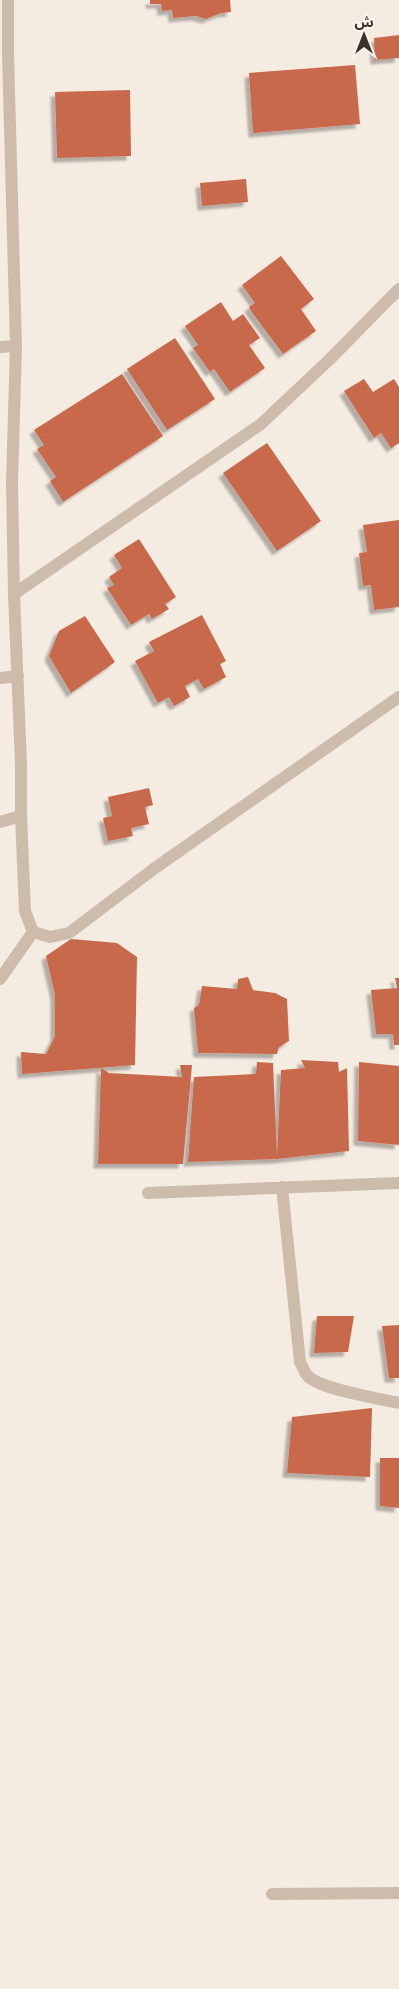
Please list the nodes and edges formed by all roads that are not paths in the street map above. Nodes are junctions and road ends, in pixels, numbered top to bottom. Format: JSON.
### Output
{"nodes":[{"id":1,"x":8,"y":0,"type":"edge"},
{"id":2,"x":4,"y":81,"type":"edge"},
{"id":3,"x":399,"y":289,"type":"edge"},
{"id":4,"x":16,"y":346,"type":"junction"},
{"id":5,"x":0,"y":347,"type":"edge"},
{"id":6,"x":14,"y":594,"type":"junction"},
{"id":7,"x":18,"y":676,"type":"junction"},
{"id":8,"x":0,"y":678,"type":"edge"},
{"id":9,"x":399,"y":697,"type":"edge"},
{"id":10,"x":21,"y":816,"type":"junction"},
{"id":11,"x":0,"y":822,"type":"edge"},
{"id":12,"x":33,"y":932,"type":"junction"},
{"id":13,"x":0,"y":979,"type":"edge"},
{"id":14,"x":399,"y":1183,"type":"edge"},
{"id":15,"x":282,"y":1188,"type":"junction"},
{"id":16,"x":148,"y":1193,"type":"dead end"},
{"id":17,"x":399,"y":1403,"type":"edge"},
{"id":18,"x":399,"y":1893,"type":"edge"},
{"id":19,"x":272,"y":1894,"type":"dead end"}],
"edges":[{"from":1,"to":2,"type":"street"},
{"from":2,"to":4,"type":"street"},
{"from":3,"to":6,"type":"street"},
{"from":4,"to":5,"type":"street"},
{"from":4,"to":6,"type":"street"},
{"from":6,"to":7,"type":"street"},
{"from":7,"to":8,"type":"street"},
{"from":7,"to":10,"type":"street"},
{"from":9,"to":12,"type":"street"},
{"from":10,"to":11,"type":"street"},
{"from":10,"to":12,"type":"street"},
{"from":12,"to":13,"type":"street"},
{"from":14,"to":15,"type":"street"},
{"from":15,"to":16,"type":"street"},
{"from":15,"to":17,"type":"street"},
{"from":18,"to":19,"type":"street"}]}
